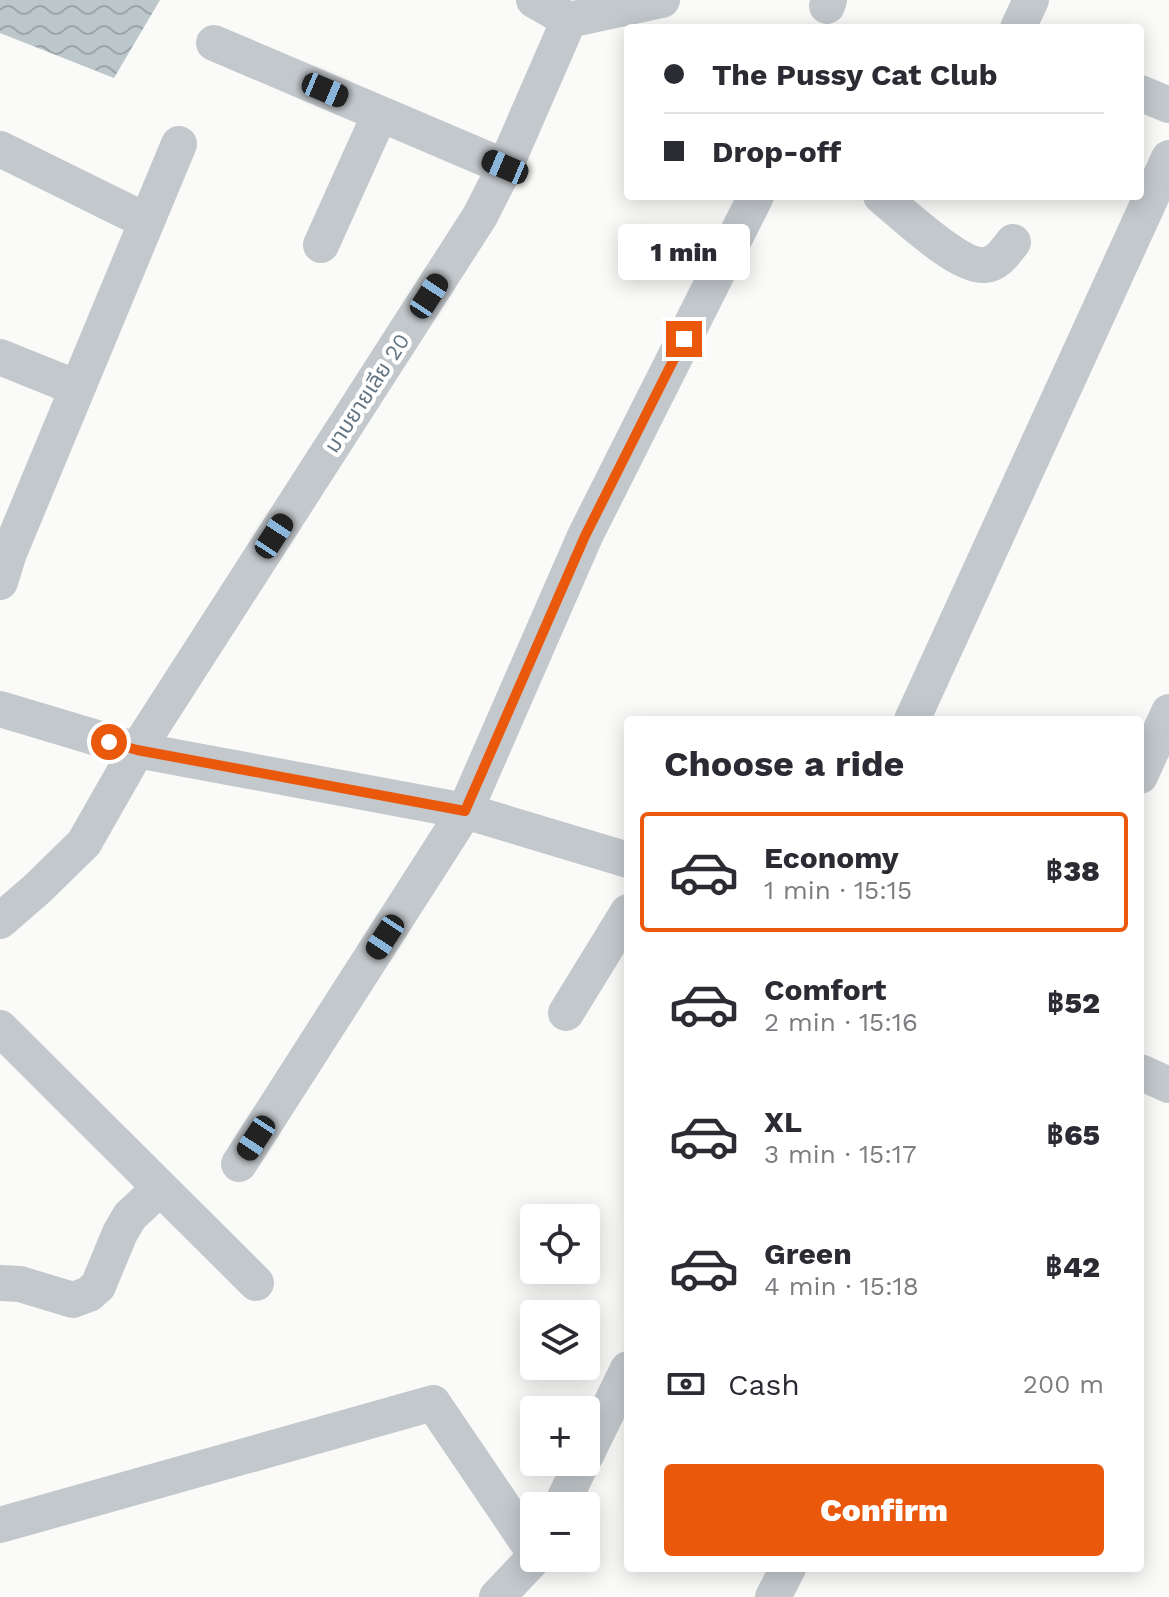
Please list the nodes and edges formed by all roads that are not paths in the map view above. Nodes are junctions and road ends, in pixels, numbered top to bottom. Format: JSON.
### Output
{"nodes":[{"id":1,"x":534,"y":0,"type":"edge"},
{"id":2,"x":662,"y":0,"type":"edge"},
{"id":3,"x":1031,"y":0,"type":"edge"},
{"id":4,"x":569,"y":20,"type":"junction"},
{"id":5,"x":1020,"y":24,"type":"edge"},
{"id":6,"x":214,"y":43,"type":"dead end"},
{"id":7,"x":1144,"y":95,"type":"edge"},
{"id":8,"x":1169,"y":105,"type":"edge"},
{"id":9,"x":380,"y":114,"type":"junction"},
{"id":10,"x":179,"y":144,"type":"dead end"},
{"id":11,"x":0,"y":149,"type":"edge"},
{"id":12,"x":1169,"y":158,"type":"edge"},
{"id":13,"x":505,"y":167,"type":"junction"},
{"id":14,"x":754,"y":200,"type":"edge"},
{"id":15,"x":886,"y":200,"type":"edge"},
{"id":16,"x":146,"y":221,"type":"junction"},
{"id":17,"x":1013,"y":242,"type":"dead end"},
{"id":18,"x":321,"y":245,"type":"dead end"},
{"id":19,"x":0,"y":357,"type":"edge"},
{"id":20,"x":77,"y":388,"type":"junction"},
{"id":21,"x":0,"y":582,"type":"edge"},
{"id":22,"x":0,"y":709,"type":"edge"},
{"id":23,"x":1169,"y":712,"type":"edge"},
{"id":24,"x":914,"y":716,"type":"edge"},
{"id":25,"x":137,"y":750,"type":"junction"},
{"id":26,"x":1144,"y":767,"type":"edge"},
{"id":27,"x":465,"y":811,"type":"junction"},
{"id":28,"x":624,"y":859,"type":"edge"},
{"id":29,"x":624,"y":919,"type":"edge"},
{"id":30,"x":0,"y":921,"type":"edge"},
{"id":31,"x":566,"y":1013,"type":"dead end"},
{"id":32,"x":0,"y":1028,"type":"edge"},
{"id":33,"x":1144,"y":1074,"type":"edge"},
{"id":34,"x":1169,"y":1085,"type":"edge"},
{"id":35,"x":239,"y":1164,"type":"dead end"},
{"id":36,"x":160,"y":1188,"type":"junction"},
{"id":37,"x":0,"y":1283,"type":"edge"},
{"id":38,"x":256,"y":1283,"type":"dead end"},
{"id":39,"x":624,"y":1377,"type":"edge"},
{"id":40,"x":600,"y":1426,"type":"edge"},
{"id":41,"x":0,"y":1525,"type":"edge"},
{"id":42,"x":520,"y":1534,"type":"edge"},
{"id":43,"x":520,"y":1571,"type":"edge"},
{"id":44,"x":786,"y":1572,"type":"edge"},
{"id":45,"x":497,"y":1597,"type":"edge"},
{"id":46,"x":773,"y":1597,"type":"edge"}],
"edges":[{"from":1,"to":4,"type":"street"},
{"from":2,"to":4,"type":"street"},
{"from":3,"to":5,"type":"street"},
{"from":4,"to":13,"type":"street","name":"มาบยายเลีย 20"},
{"from":6,"to":9,"type":"street"},
{"from":7,"to":8,"type":"street"},
{"from":9,"to":13,"type":"street"},
{"from":9,"to":18,"type":"street"},
{"from":10,"to":16,"type":"street"},
{"from":11,"to":16,"type":"street"},
{"from":12,"to":24,"type":"street"},
{"from":13,"to":25,"type":"street","name":"มาบยายเลีย 20"},
{"from":14,"to":27,"type":"street"},
{"from":15,"to":17,"type":"street"},
{"from":16,"to":20,"type":"street"},
{"from":19,"to":20,"type":"street"},
{"from":20,"to":21,"type":"street"},
{"from":22,"to":25,"type":"street"},
{"from":23,"to":26,"type":"street"},
{"from":25,"to":27,"type":"street"},
{"from":25,"to":30,"type":"street","name":"มาบยายเลีย 20"},
{"from":27,"to":28,"type":"street"},
{"from":27,"to":35,"type":"street"},
{"from":29,"to":31,"type":"street"},
{"from":32,"to":36,"type":"street"},
{"from":33,"to":34,"type":"street"},
{"from":36,"to":37,"type":"street"},
{"from":36,"to":38,"type":"street"},
{"from":39,"to":40,"type":"street"},
{"from":41,"to":42,"type":"street"},
{"from":43,"to":45,"type":"street"},
{"from":44,"to":46,"type":"street"}]}
